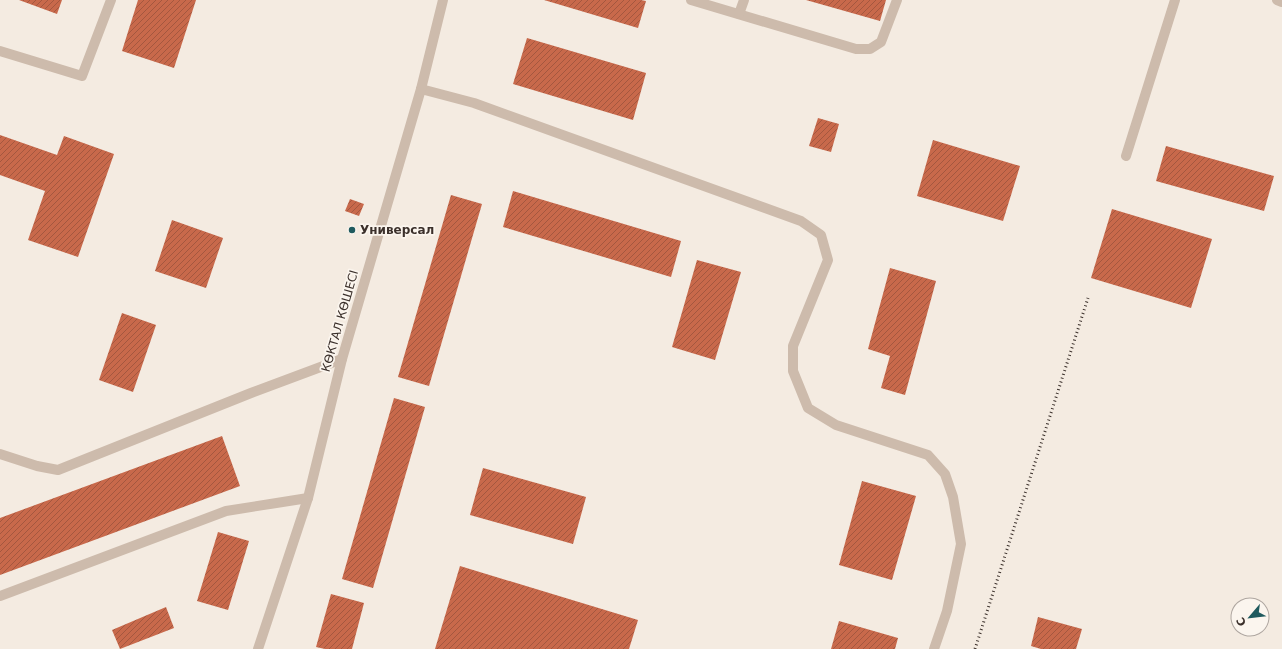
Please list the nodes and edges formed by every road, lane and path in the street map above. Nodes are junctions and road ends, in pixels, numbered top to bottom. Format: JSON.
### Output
{"nodes":[{"id":1,"x":111,"y":0,"type":"edge"},
{"id":2,"x":443,"y":0,"type":"edge"},
{"id":3,"x":691,"y":0,"type":"edge"},
{"id":4,"x":744,"y":0,"type":"edge"},
{"id":5,"x":897,"y":0,"type":"edge"},
{"id":6,"x":1175,"y":0,"type":"edge"},
{"id":7,"x":1277,"y":0,"type":"edge"},
{"id":8,"x":1282,"y":2,"type":"edge"},
{"id":9,"x":739,"y":14,"type":"junction"},
{"id":10,"x":0,"y":51,"type":"edge"},
{"id":11,"x":421,"y":89,"type":"junction"},
{"id":12,"x":1126,"y":156,"type":"dead end"},
{"id":13,"x":342,"y":359,"type":"junction"},
{"id":14,"x":0,"y":454,"type":"edge"},
{"id":15,"x":308,"y":498,"type":"junction"},
{"id":16,"x":0,"y":596,"type":"edge"},
{"id":17,"x":258,"y":649,"type":"edge"},
{"id":18,"x":934,"y":649,"type":"edge"}],
"edges":[{"from":1,"to":10,"type":"lane"},
{"from":2,"to":11,"type":"lane","name":"КӨКТАЛ КӨШЕСІ"},
{"from":3,"to":9,"type":"lane"},
{"from":4,"to":9,"type":"lane"},
{"from":5,"to":9,"type":"lane"},
{"from":6,"to":12,"type":"lane"},
{"from":7,"to":8,"type":"lane"},
{"from":11,"to":13,"type":"lane","name":"КӨКТАЛ КӨШЕСІ"},
{"from":11,"to":18,"type":"lane"},
{"from":13,"to":14,"type":"lane"},
{"from":13,"to":15,"type":"lane","name":"КӨКТАЛ КӨШЕСІ"},
{"from":15,"to":16,"type":"lane"},
{"from":15,"to":17,"type":"lane","name":"КӨКТАЛ КӨШЕСІ"}]}
